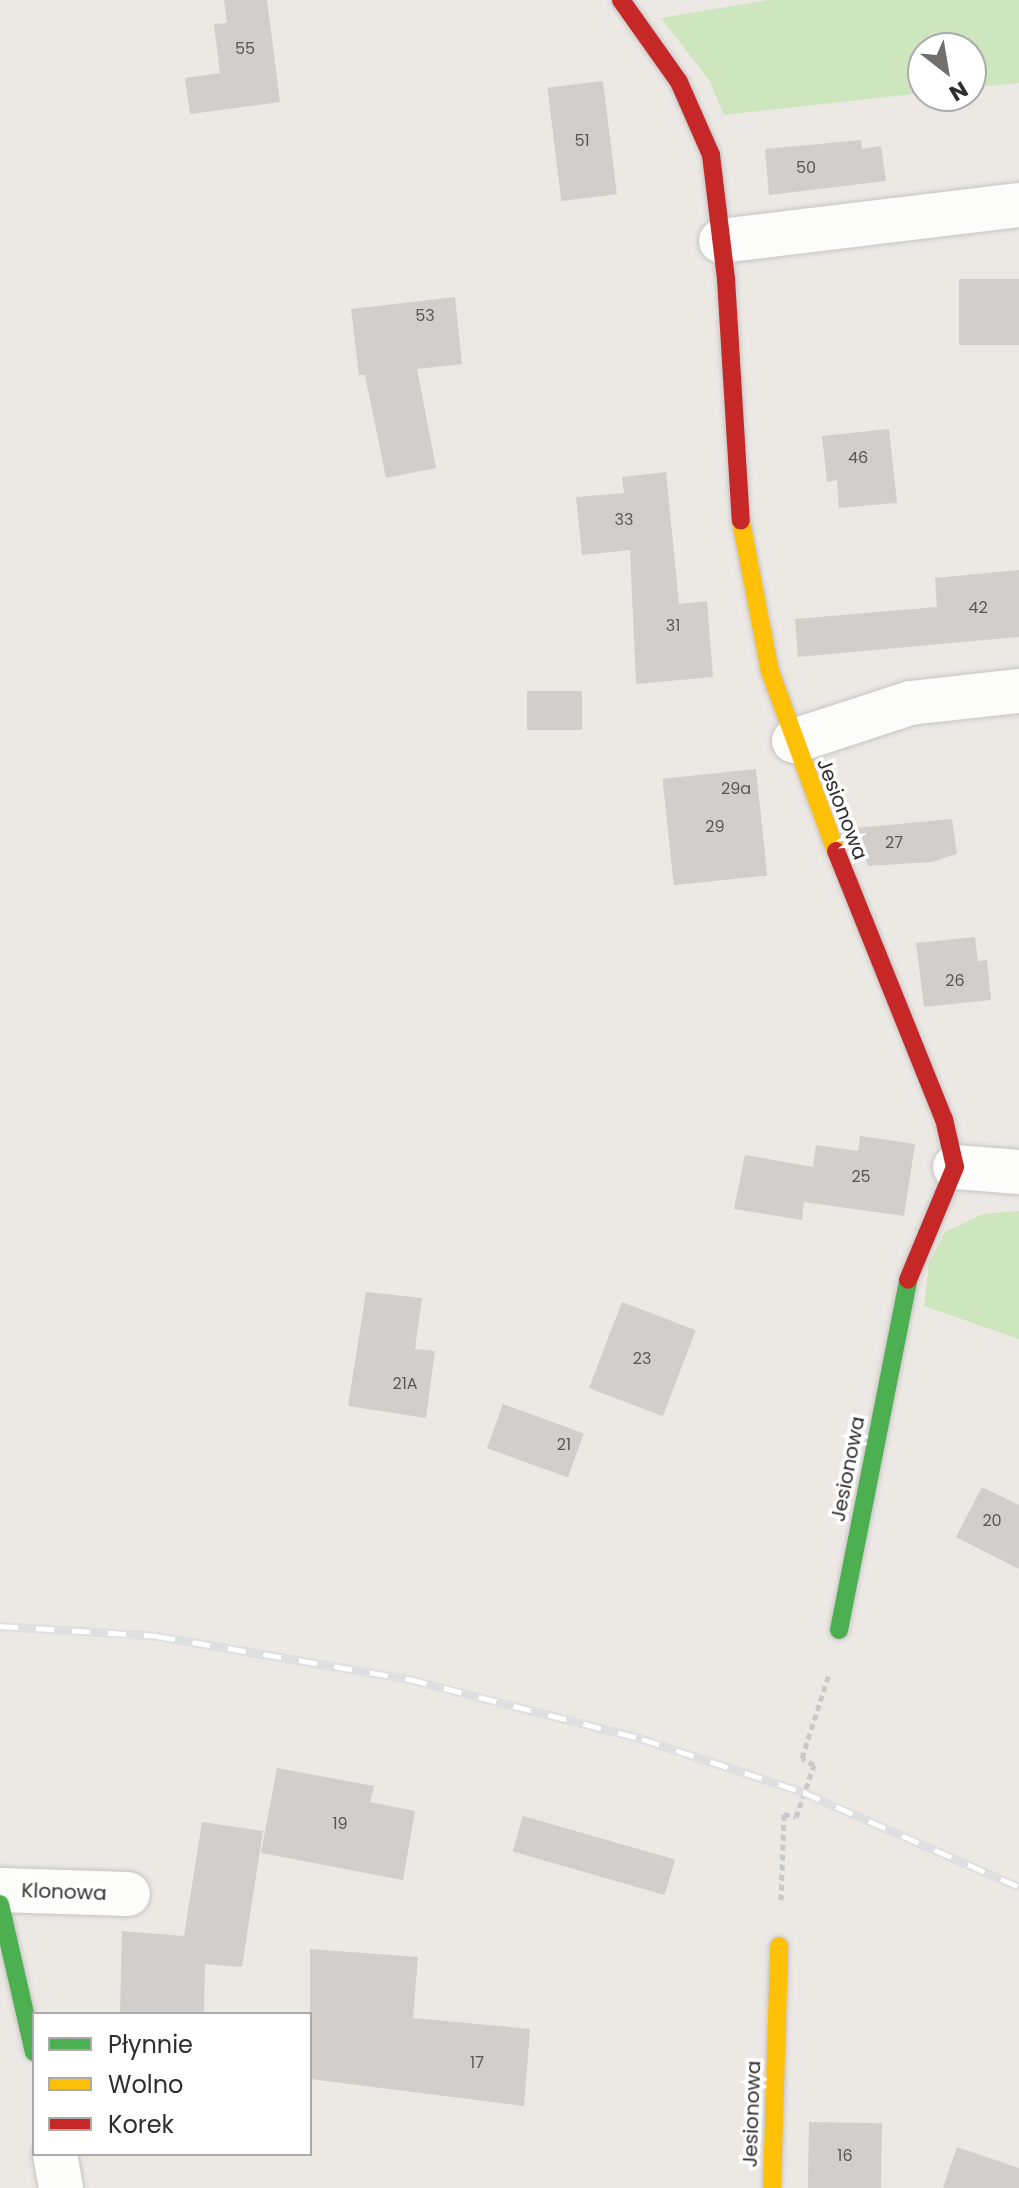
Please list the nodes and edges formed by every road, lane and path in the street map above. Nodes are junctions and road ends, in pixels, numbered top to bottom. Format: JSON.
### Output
{"nodes":[{"id":1,"x":621,"y":0,"type":"edge"},
{"id":2,"x":1019,"y":205,"type":"edge"},
{"id":3,"x":721,"y":241,"type":"junction"},
{"id":4,"x":1019,"y":691,"type":"edge"},
{"id":5,"x":794,"y":741,"type":"junction"},
{"id":6,"x":955,"y":1167,"type":"junction"},
{"id":7,"x":1019,"y":1172,"type":"edge"},
{"id":8,"x":839,"y":1630,"type":"joint"},
{"id":9,"x":0,"y":1890,"type":"edge"},
{"id":10,"x":128,"y":1894,"type":"dead end"},
{"id":11,"x":0,"y":1904,"type":"edge"},
{"id":12,"x":779,"y":1946,"type":"joint"},
{"id":13,"x":32,"y":2043,"type":"edge"},
{"id":14,"x":55,"y":2156,"type":"edge"},
{"id":15,"x":61,"y":2188,"type":"edge"},
{"id":16,"x":772,"y":2188,"type":"edge"}],
"edges":[{"from":1,"to":3,"type":"street","name":"Jesionowa"},
{"from":2,"to":3,"type":"street"},
{"from":3,"to":5,"type":"street","name":"Jesionowa"},
{"from":4,"to":5,"type":"street"},
{"from":5,"to":6,"type":"street","name":"Jesionowa"},
{"from":6,"to":7,"type":"street"},
{"from":6,"to":8,"type":"street","name":"Jesionowa"},
{"from":8,"to":12,"type":"path"},
{"from":9,"to":10,"type":"street","name":"Klonowa"},
{"from":11,"to":13,"type":"street","name":"Klonowa"},
{"from":12,"to":16,"type":"street","name":"Jesionowa"},
{"from":14,"to":15,"type":"street"}]}
